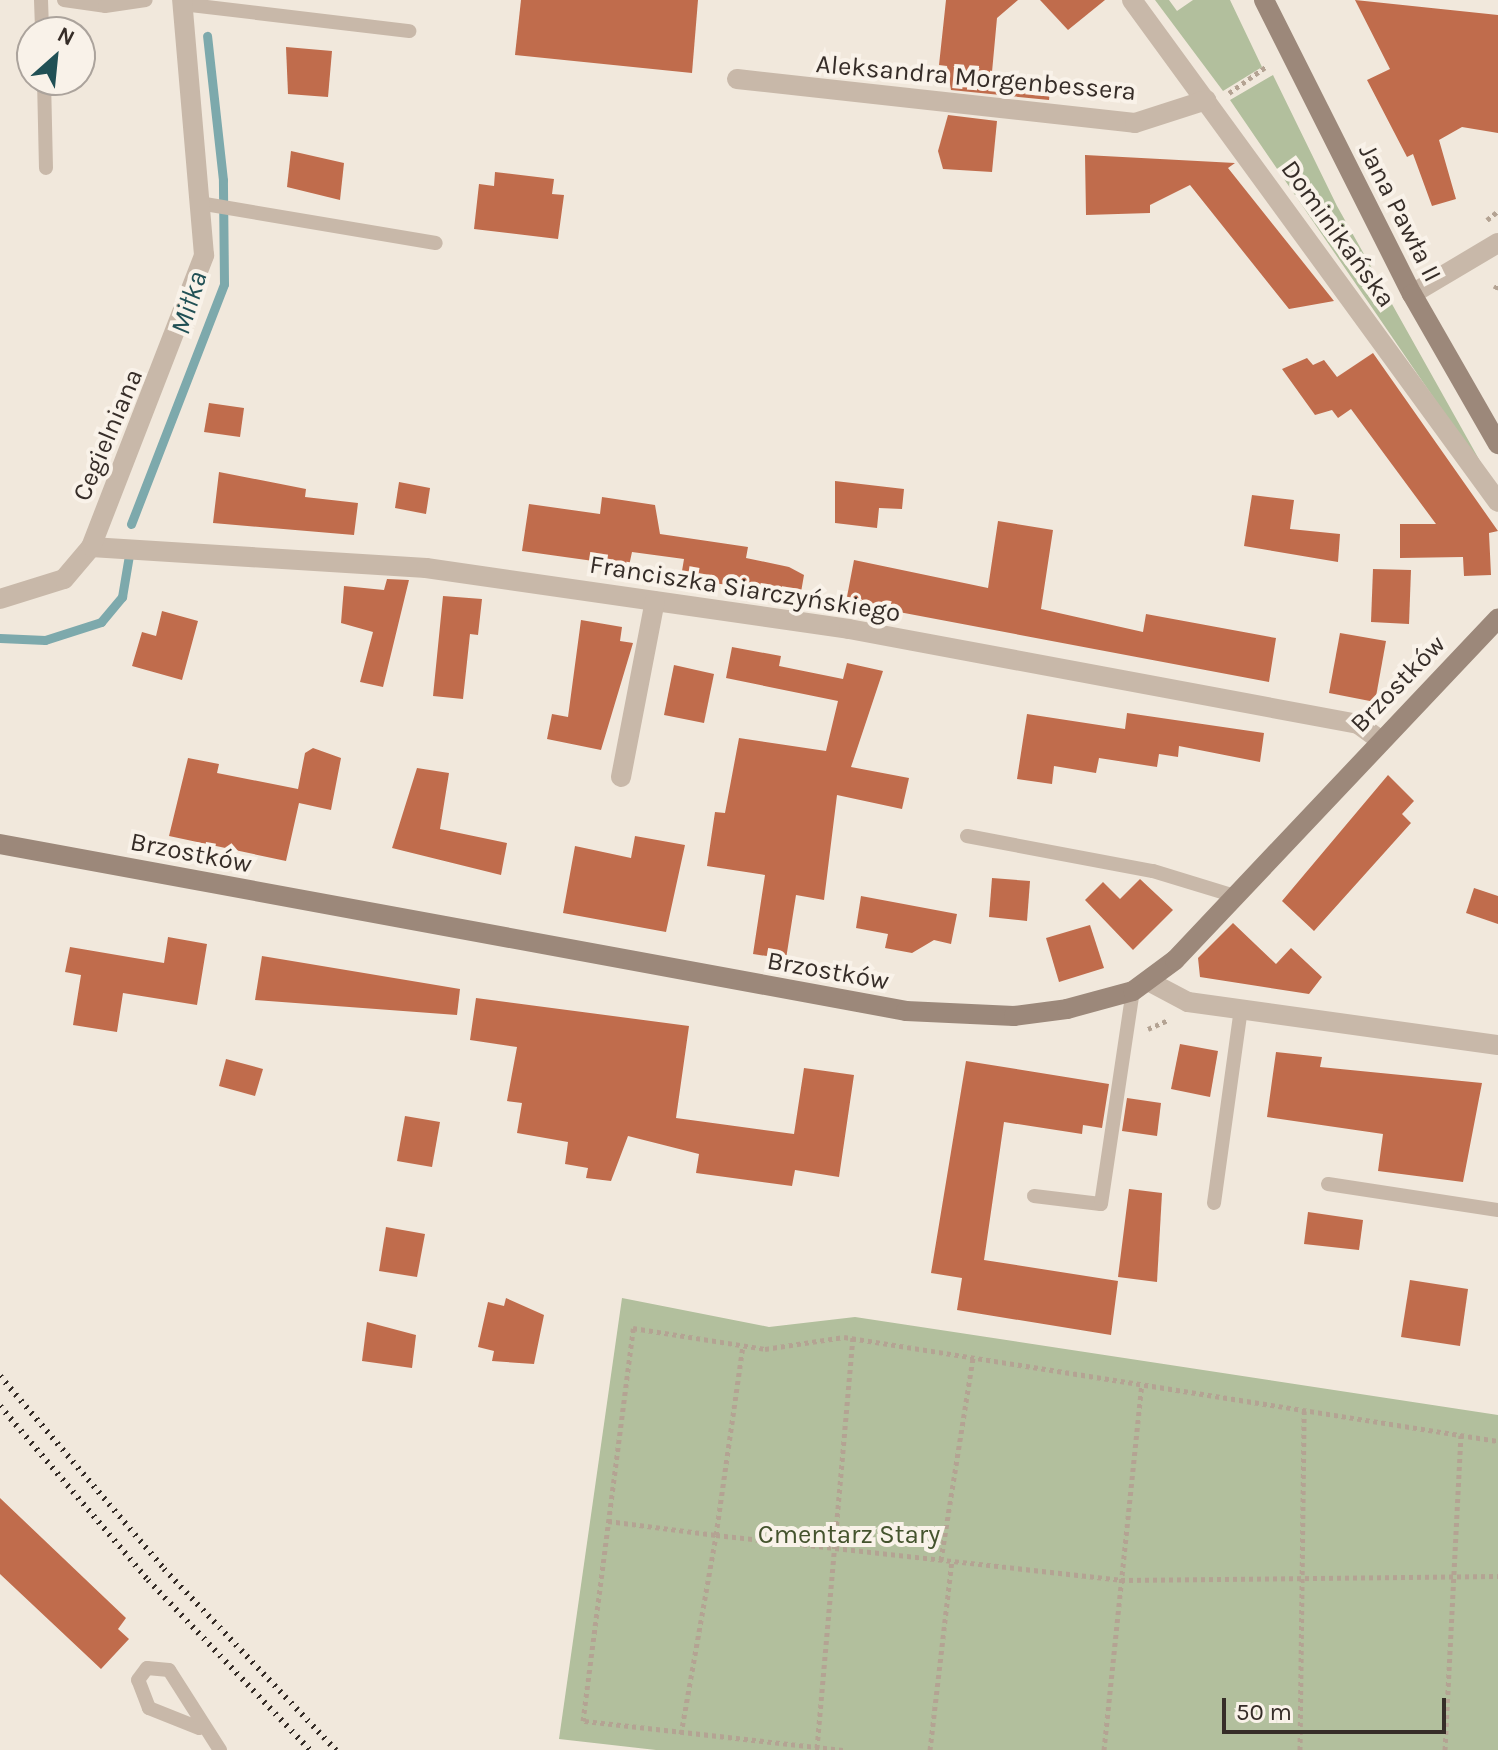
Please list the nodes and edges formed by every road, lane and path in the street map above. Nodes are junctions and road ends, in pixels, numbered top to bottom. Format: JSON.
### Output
{"nodes":[{"id":1,"x":64,"y":0,"type":"edge"},
{"id":2,"x":146,"y":0,"type":"edge"},
{"id":3,"x":1132,"y":0,"type":"edge"},
{"id":4,"x":1264,"y":0,"type":"edge"},
{"id":5,"x":182,"y":2,"type":"edge"},
{"id":6,"x":409,"y":31,"type":"dead end"},
{"id":7,"x":1268,"y":68,"type":"dead end"},
{"id":8,"x":737,"y":79,"type":"dead end"},
{"id":9,"x":44,"y":96,"type":"edge"},
{"id":10,"x":1214,"y":98,"type":"junction"},
{"id":11,"x":46,"y":168,"type":"dead end"},
{"id":12,"x":205,"y":204,"type":"junction"},
{"id":13,"x":436,"y":243,"type":"dead end"},
{"id":14,"x":1498,"y":243,"type":"edge"},
{"id":15,"x":1412,"y":294,"type":"junction"},
{"id":16,"x":1498,"y":444,"type":"edge"},
{"id":17,"x":1498,"y":502,"type":"edge"},
{"id":18,"x":91,"y":547,"type":"junction"},
{"id":19,"x":0,"y":599,"type":"edge"},
{"id":20,"x":655,"y":601,"type":"junction"},
{"id":21,"x":1498,"y":618,"type":"edge"},
{"id":22,"x":1380,"y":740,"type":"junction"},
{"id":23,"x":621,"y":777,"type":"dead end"},
{"id":24,"x":967,"y":836,"type":"dead end"},
{"id":25,"x":0,"y":844,"type":"edge"},
{"id":26,"x":1235,"y":896,"type":"junction"},
{"id":27,"x":1142,"y":986,"type":"junction"},
{"id":28,"x":1241,"y":1009,"type":"junction"},
{"id":29,"x":1498,"y":1045,"type":"edge"},
{"id":30,"x":1328,"y":1184,"type":"dead end"},
{"id":31,"x":1034,"y":1196,"type":"dead end"},
{"id":32,"x":1214,"y":1203,"type":"dead end"},
{"id":33,"x":1498,"y":1210,"type":"edge"},
{"id":34,"x":853,"y":1338,"type":"junction"},
{"id":35,"x":743,"y":1346,"type":"junction"},
{"id":36,"x":973,"y":1358,"type":"junction"},
{"id":37,"x":1142,"y":1385,"type":"junction"},
{"id":38,"x":1304,"y":1411,"type":"junction"},
{"id":39,"x":1461,"y":1435,"type":"junction"},
{"id":40,"x":1498,"y":1441,"type":"edge"},
{"id":41,"x":608,"y":1521,"type":"junction"},
{"id":42,"x":716,"y":1535,"type":"junction"},
{"id":43,"x":832,"y":1547,"type":"junction"},
{"id":44,"x":941,"y":1560,"type":"junction"},
{"id":45,"x":952,"y":1561,"type":"junction"},
{"id":46,"x":1454,"y":1575,"type":"junction"},
{"id":47,"x":1498,"y":1576,"type":"edge"},
{"id":48,"x":1304,"y":1577,"type":"junction"},
{"id":49,"x":1121,"y":1580,"type":"junction"},
{"id":50,"x":199,"y":1728,"type":"junction"},
{"id":51,"x":681,"y":1734,"type":"junction"},
{"id":52,"x":817,"y":1748,"type":"junction"},
{"id":53,"x":220,"y":1750,"type":"edge"},
{"id":54,"x":843,"y":1750,"type":"edge"},
{"id":55,"x":930,"y":1750,"type":"edge"},
{"id":56,"x":1104,"y":1750,"type":"edge"},
{"id":57,"x":1300,"y":1750,"type":"edge"},
{"id":58,"x":1445,"y":1750,"type":"edge"}],
"edges":[{"from":1,"to":2,"type":"lane"},
{"from":3,"to":10,"type":"street","name":"Dominikańska"},
{"from":4,"to":15,"type":"street","name":"Jana Pawła II"},
{"from":5,"to":6,"type":"lane"},
{"from":5,"to":12,"type":"street","name":"Cegielniana"},
{"from":7,"to":10,"type":"path"},
{"from":8,"to":10,"type":"street","name":"Aleksandra Morgenbessera"},
{"from":9,"to":11,"type":"lane"},
{"from":10,"to":17,"type":"street","name":"Dominikańska"},
{"from":12,"to":13,"type":"lane"},
{"from":12,"to":18,"type":"street","name":"Cegielniana"},
{"from":14,"to":15,"type":"street"},
{"from":15,"to":16,"type":"street","name":"Jana Pawła II"},
{"from":18,"to":19,"type":"street","name":"Cegielniana"},
{"from":18,"to":20,"type":"street","name":"Franciszka Siarczyńskiego"},
{"from":20,"to":22,"type":"street","name":"Franciszka Siarczyńskiego"},
{"from":20,"to":23,"type":"street"},
{"from":21,"to":22,"type":"street","name":"Brzostków"},
{"from":22,"to":26,"type":"street","name":"Brzostków"},
{"from":24,"to":26,"type":"lane"},
{"from":25,"to":27,"type":"street","name":"Brzostków"},
{"from":26,"to":27,"type":"street","name":"Brzostków"},
{"from":27,"to":28,"type":"street"},
{"from":27,"to":31,"type":"lane"},
{"from":28,"to":29,"type":"street"},
{"from":28,"to":32,"type":"lane"},
{"from":30,"to":33,"type":"lane"},
{"from":34,"to":35,"type":"path"},
{"from":34,"to":36,"type":"path"},
{"from":34,"to":43,"type":"path"},
{"from":35,"to":41,"type":"path"},
{"from":35,"to":42,"type":"path"},
{"from":36,"to":37,"type":"path"},
{"from":36,"to":44,"type":"path"},
{"from":37,"to":38,"type":"path"},
{"from":37,"to":49,"type":"path"},
{"from":38,"to":39,"type":"path"},
{"from":38,"to":48,"type":"path"},
{"from":39,"to":40,"type":"path"},
{"from":39,"to":46,"type":"path"},
{"from":41,"to":42,"type":"path"},
{"from":41,"to":51,"type":"path"},
{"from":42,"to":43,"type":"path"},
{"from":42,"to":51,"type":"path"},
{"from":43,"to":44,"type":"path"},
{"from":43,"to":52,"type":"path"},
{"from":44,"to":45,"type":"path"},
{"from":45,"to":49,"type":"path"},
{"from":45,"to":55,"type":"path"},
{"from":46,"to":47,"type":"path"},
{"from":46,"to":48,"type":"path"},
{"from":46,"to":58,"type":"path"},
{"from":48,"to":49,"type":"path"},
{"from":48,"to":57,"type":"path"},
{"from":49,"to":56,"type":"path"},
{"from":50,"to":50,"type":"lane"},
{"from":50,"to":53,"type":"lane"},
{"from":51,"to":52,"type":"path"},
{"from":52,"to":54,"type":"path"}]}
